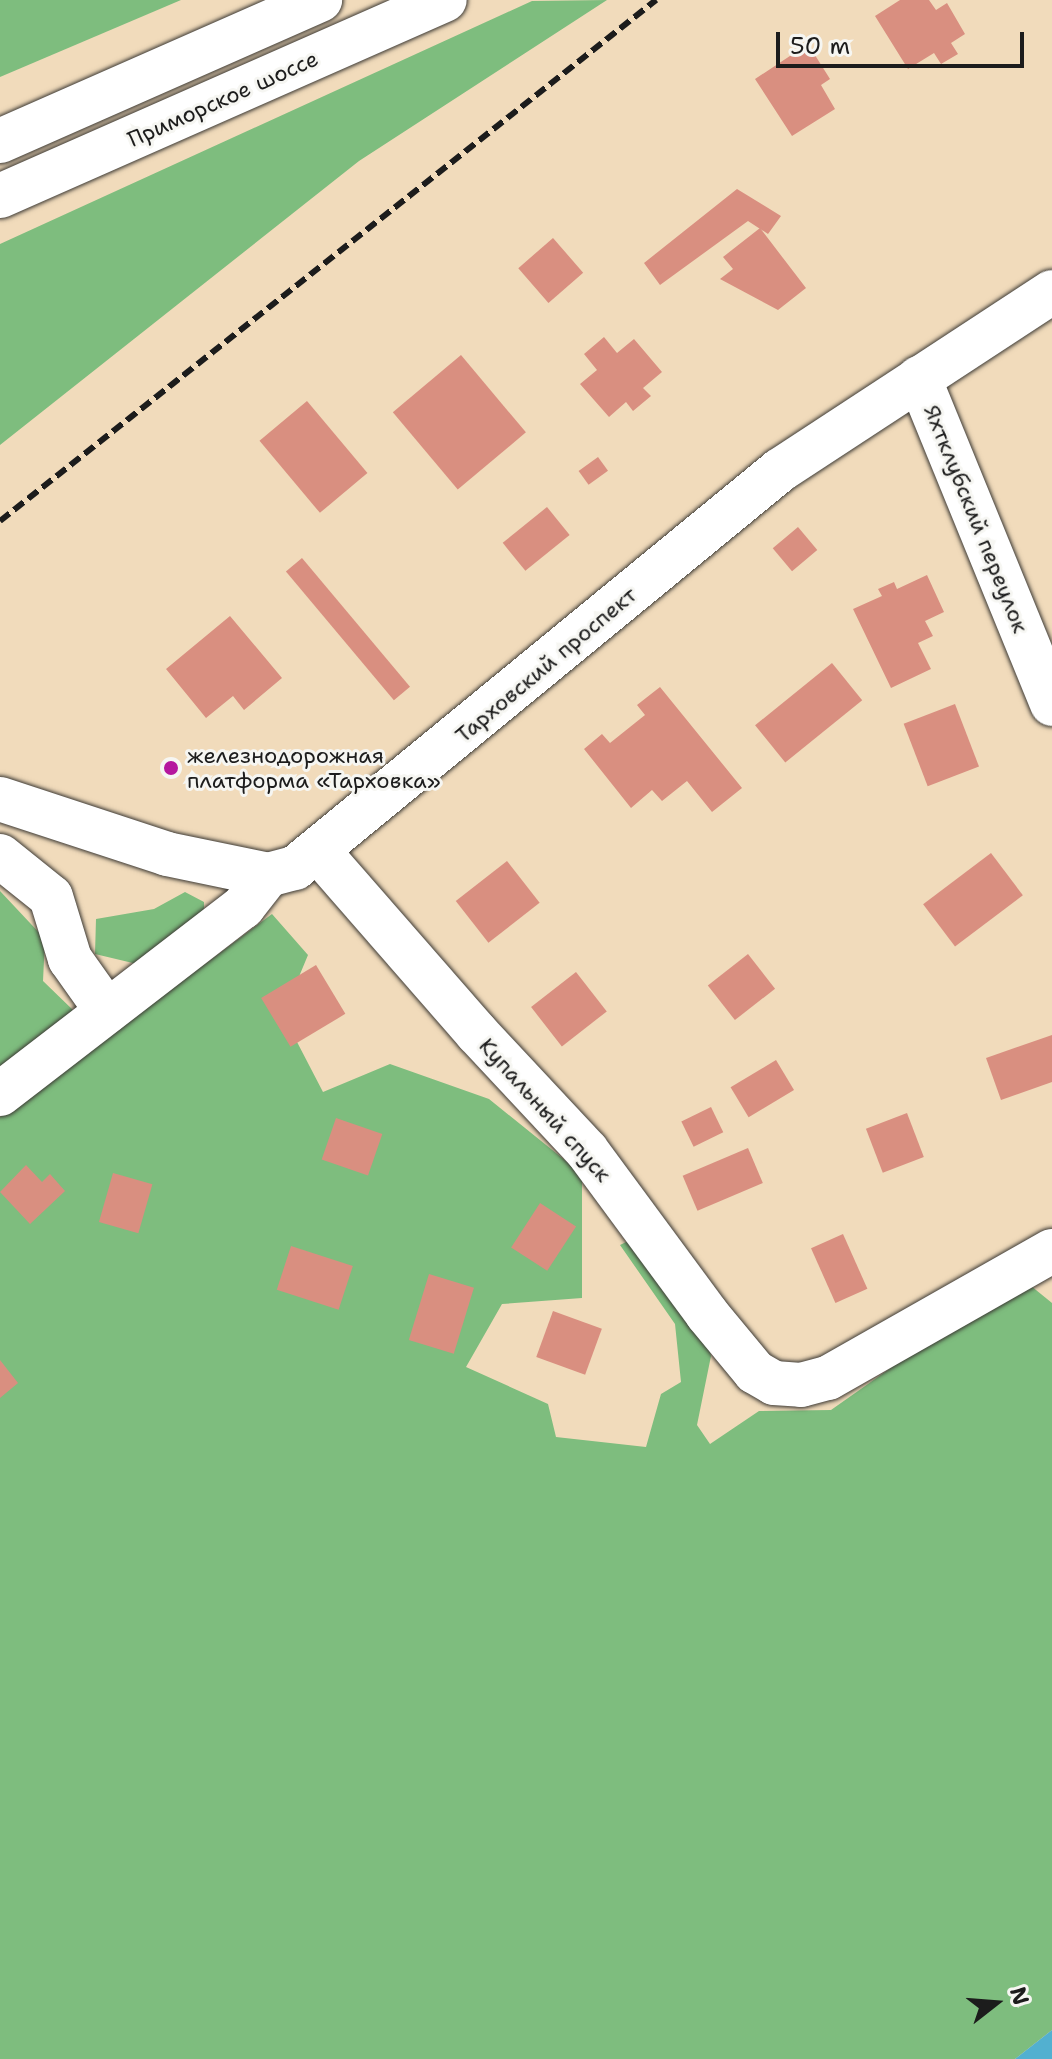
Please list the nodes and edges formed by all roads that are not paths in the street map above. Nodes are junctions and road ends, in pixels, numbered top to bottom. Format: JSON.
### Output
{"nodes":[{"id":1,"x":320,"y":0,"type":"edge"},
{"id":2,"x":445,"y":0,"type":"edge"},
{"id":3,"x":0,"y":141,"type":"edge"},
{"id":4,"x":0,"y":196,"type":"edge"},
{"id":5,"x":1052,"y":292,"type":"edge"},
{"id":6,"x":919,"y":378,"type":"junction"},
{"id":7,"x":1052,"y":704,"type":"edge"},
{"id":8,"x":0,"y":799,"type":"edge"},
{"id":9,"x":320,"y":853,"type":"junction"},
{"id":10,"x":0,"y":856,"type":"edge"},
{"id":11,"x":268,"y":875,"type":"junction"},
{"id":12,"x":107,"y":1011,"type":"junction"},
{"id":13,"x":0,"y":1094,"type":"edge"},
{"id":14,"x":1052,"y":1251,"type":"edge"}],
"edges":[{"from":1,"to":3,"type":"main road"},
{"from":2,"to":4,"type":"main road","name":"Приморское шоссе"},
{"from":5,"to":6,"type":"main road","name":"Тарховский проспект"},
{"from":6,"to":7,"type":"main road","name":"Яхтклубский переулок"},
{"from":6,"to":9,"type":"main road","name":"Тарховский проспект"},
{"from":8,"to":11,"type":"main road"},
{"from":9,"to":11,"type":"main road","name":"Тарховский проспект"},
{"from":9,"to":14,"type":"main road","name":"Купальный спуск"},
{"from":10,"to":12,"type":"main road"},
{"from":11,"to":12,"type":"main road"},
{"from":12,"to":13,"type":"main road"}]}
